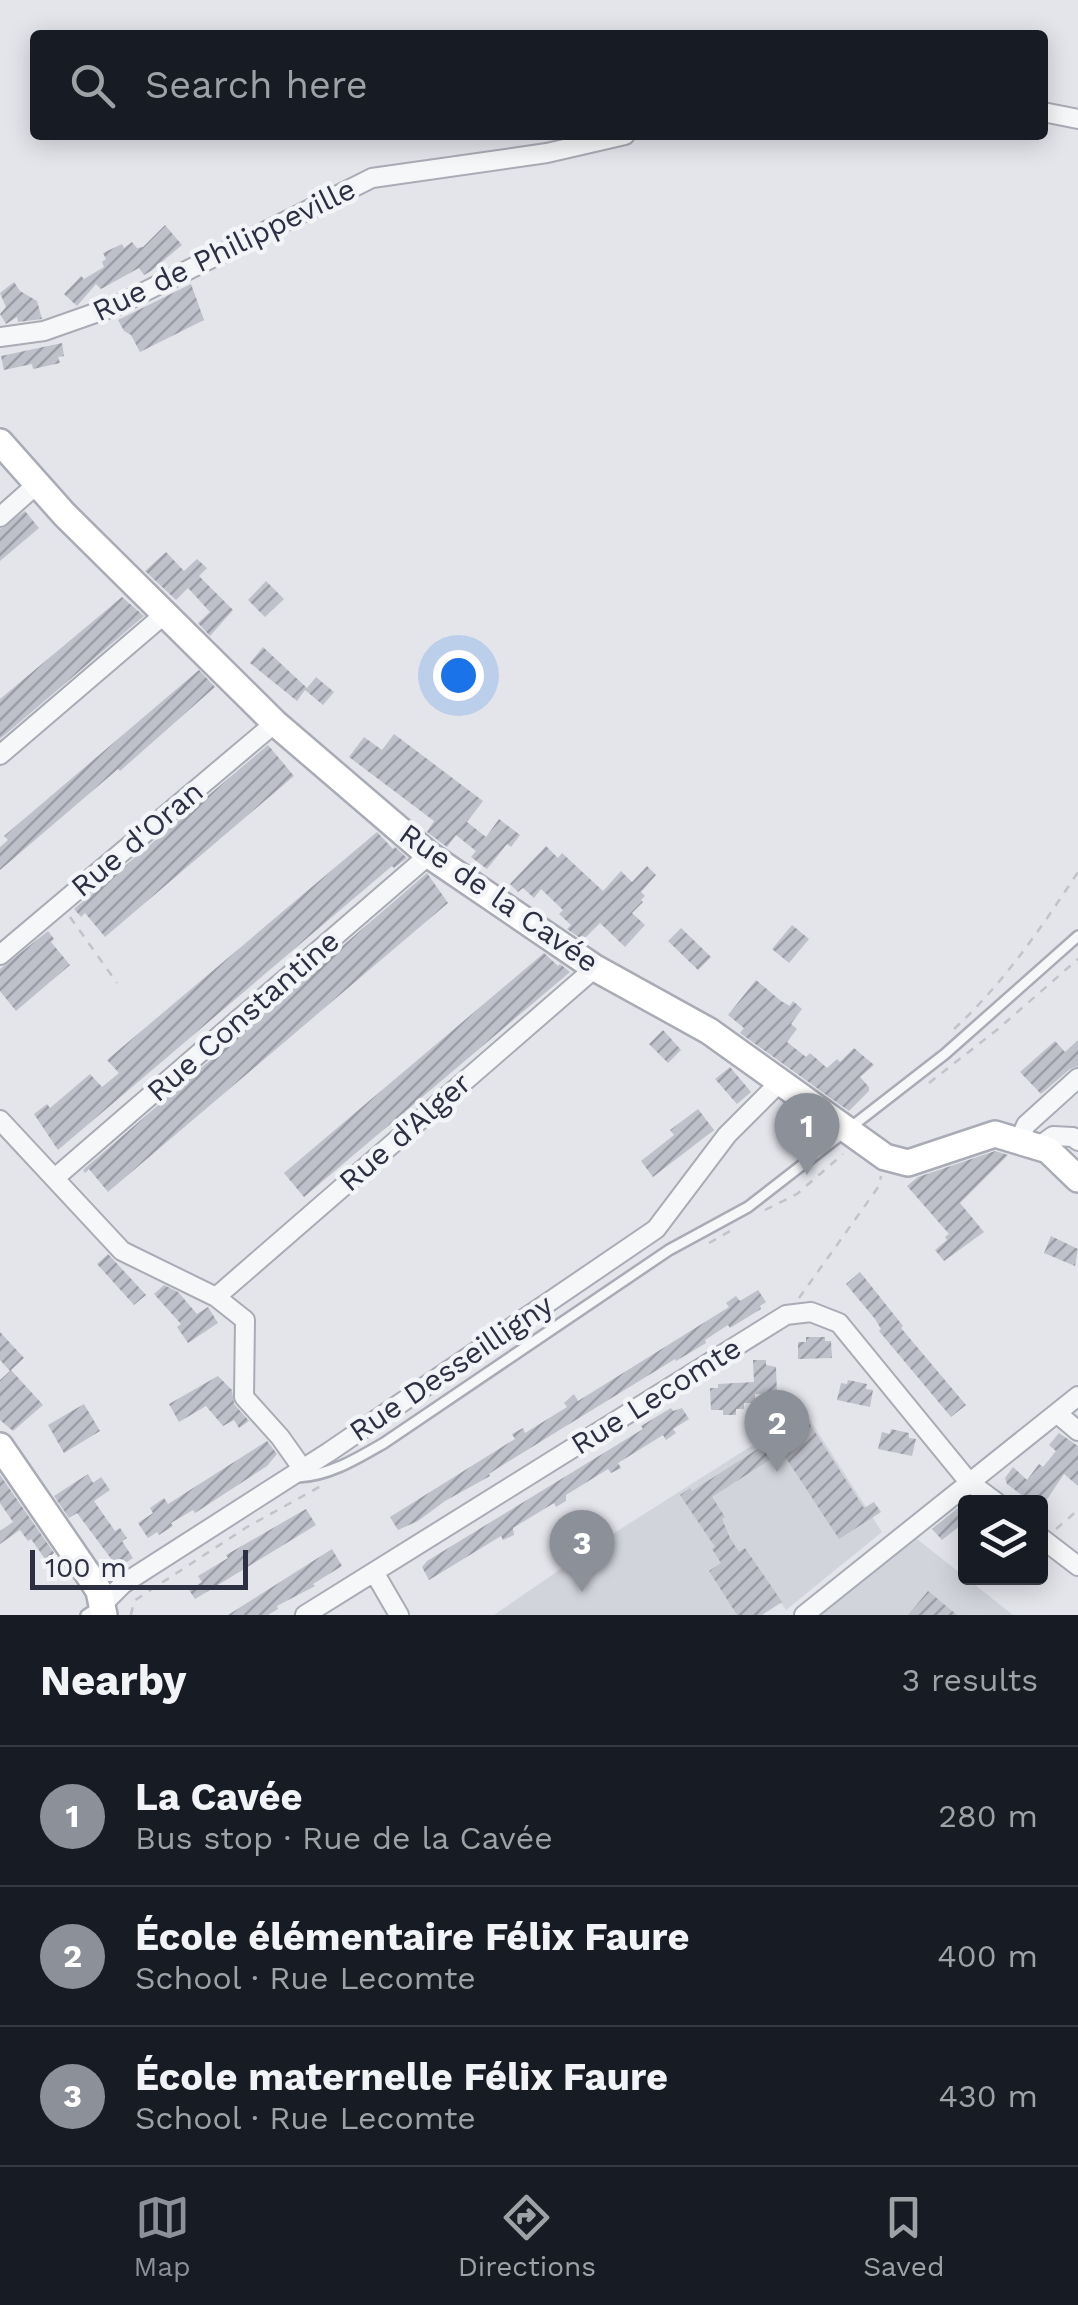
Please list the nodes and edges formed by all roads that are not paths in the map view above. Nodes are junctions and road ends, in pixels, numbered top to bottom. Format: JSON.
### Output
{"nodes":[{"id":1,"x":1048,"y":113,"type":"edge"},
{"id":2,"x":1078,"y":119,"type":"edge"},
{"id":3,"x":604,"y":140,"type":"edge"},
{"id":4,"x":0,"y":337,"type":"edge"},
{"id":5,"x":0,"y":442,"type":"edge"},
{"id":6,"x":36,"y":486,"type":"junction"},
{"id":7,"x":0,"y":516,"type":"edge"},
{"id":8,"x":166,"y":612,"type":"junction"},
{"id":9,"x":275,"y":724,"type":"junction"},
{"id":10,"x":0,"y":755,"type":"edge"},
{"id":11,"x":429,"y":855,"type":"junction"},
{"id":12,"x":1078,"y":936,"type":"edge"},
{"id":13,"x":0,"y":954,"type":"edge"},
{"id":14,"x":595,"y":968,"type":"junction"},
{"id":15,"x":1078,"y":1078,"type":"edge"},
{"id":16,"x":781,"y":1080,"type":"junction"},
{"id":17,"x":0,"y":1120,"type":"edge"},
{"id":18,"x":848,"y":1129,"type":"junction"},
{"id":19,"x":1078,"y":1141,"type":"edge"},
{"id":20,"x":1028,"y":1144,"type":"junction"},
{"id":21,"x":56,"y":1177,"type":"junction"},
{"id":22,"x":1078,"y":1179,"type":"edge"},
{"id":23,"x":216,"y":1297,"type":"junction"},
{"id":24,"x":1078,"y":1396,"type":"edge"},
{"id":25,"x":1058,"y":1414,"type":"junction"},
{"id":26,"x":1078,"y":1430,"type":"edge"},
{"id":27,"x":0,"y":1446,"type":"edge"},
{"id":28,"x":296,"y":1473,"type":"junction"},
{"id":29,"x":969,"y":1482,"type":"junction"},
{"id":30,"x":987,"y":1495,"type":"edge"},
{"id":31,"x":1048,"y":1543,"type":"edge"},
{"id":32,"x":1078,"y":1566,"type":"edge"},
{"id":33,"x":374,"y":1572,"type":"junction"},
{"id":34,"x":98,"y":1611,"type":"edge"},
{"id":35,"x":305,"y":1615,"type":"edge"},
{"id":36,"x":400,"y":1615,"type":"edge"},
{"id":37,"x":804,"y":1615,"type":"edge"}],
"edges":[{"from":1,"to":2,"type":"street"},
{"from":3,"to":4,"type":"street","name":"Rue de Philippeville"},
{"from":5,"to":6,"type":"street","name":"Rue de la Cavée"},
{"from":6,"to":7,"type":"street"},
{"from":6,"to":8,"type":"street","name":"Rue de la Cavée"},
{"from":8,"to":9,"type":"street","name":"Rue de la Cavée"},
{"from":8,"to":10,"type":"street"},
{"from":9,"to":11,"type":"street","name":"Rue de la Cavée"},
{"from":9,"to":13,"type":"street","name":"Rue d'Oran"},
{"from":11,"to":14,"type":"street","name":"Rue de la Cavée"},
{"from":11,"to":21,"type":"street","name":"Rue Constantine"},
{"from":12,"to":18,"type":"lane"},
{"from":14,"to":16,"type":"street","name":"Rue de la Cavée"},
{"from":14,"to":23,"type":"street","name":"Rue d'Alger"},
{"from":15,"to":20,"type":"street"},
{"from":16,"to":18,"type":"street","name":"Rue de la Cavée"},
{"from":16,"to":28,"type":"street","name":"Rue Desseilligny"},
{"from":17,"to":21,"type":"street"},
{"from":18,"to":20,"type":"street","name":"Rue de la Cavée"},
{"from":18,"to":28,"type":"lane"},
{"from":19,"to":20,"type":"street"},
{"from":20,"to":22,"type":"street"},
{"from":21,"to":23,"type":"street"},
{"from":23,"to":28,"type":"street"},
{"from":24,"to":25,"type":"street"},
{"from":25,"to":26,"type":"street"},
{"from":25,"to":29,"type":"street"},
{"from":27,"to":34,"type":"street"},
{"from":28,"to":34,"type":"street","name":"Rue Desseilligny"},
{"from":29,"to":30,"type":"street"},
{"from":29,"to":33,"type":"street","name":"Rue Lecomte"},
{"from":29,"to":37,"type":"street"},
{"from":31,"to":32,"type":"street"},
{"from":33,"to":35,"type":"street","name":"Rue Lecomte"},
{"from":33,"to":36,"type":"street"}]}
